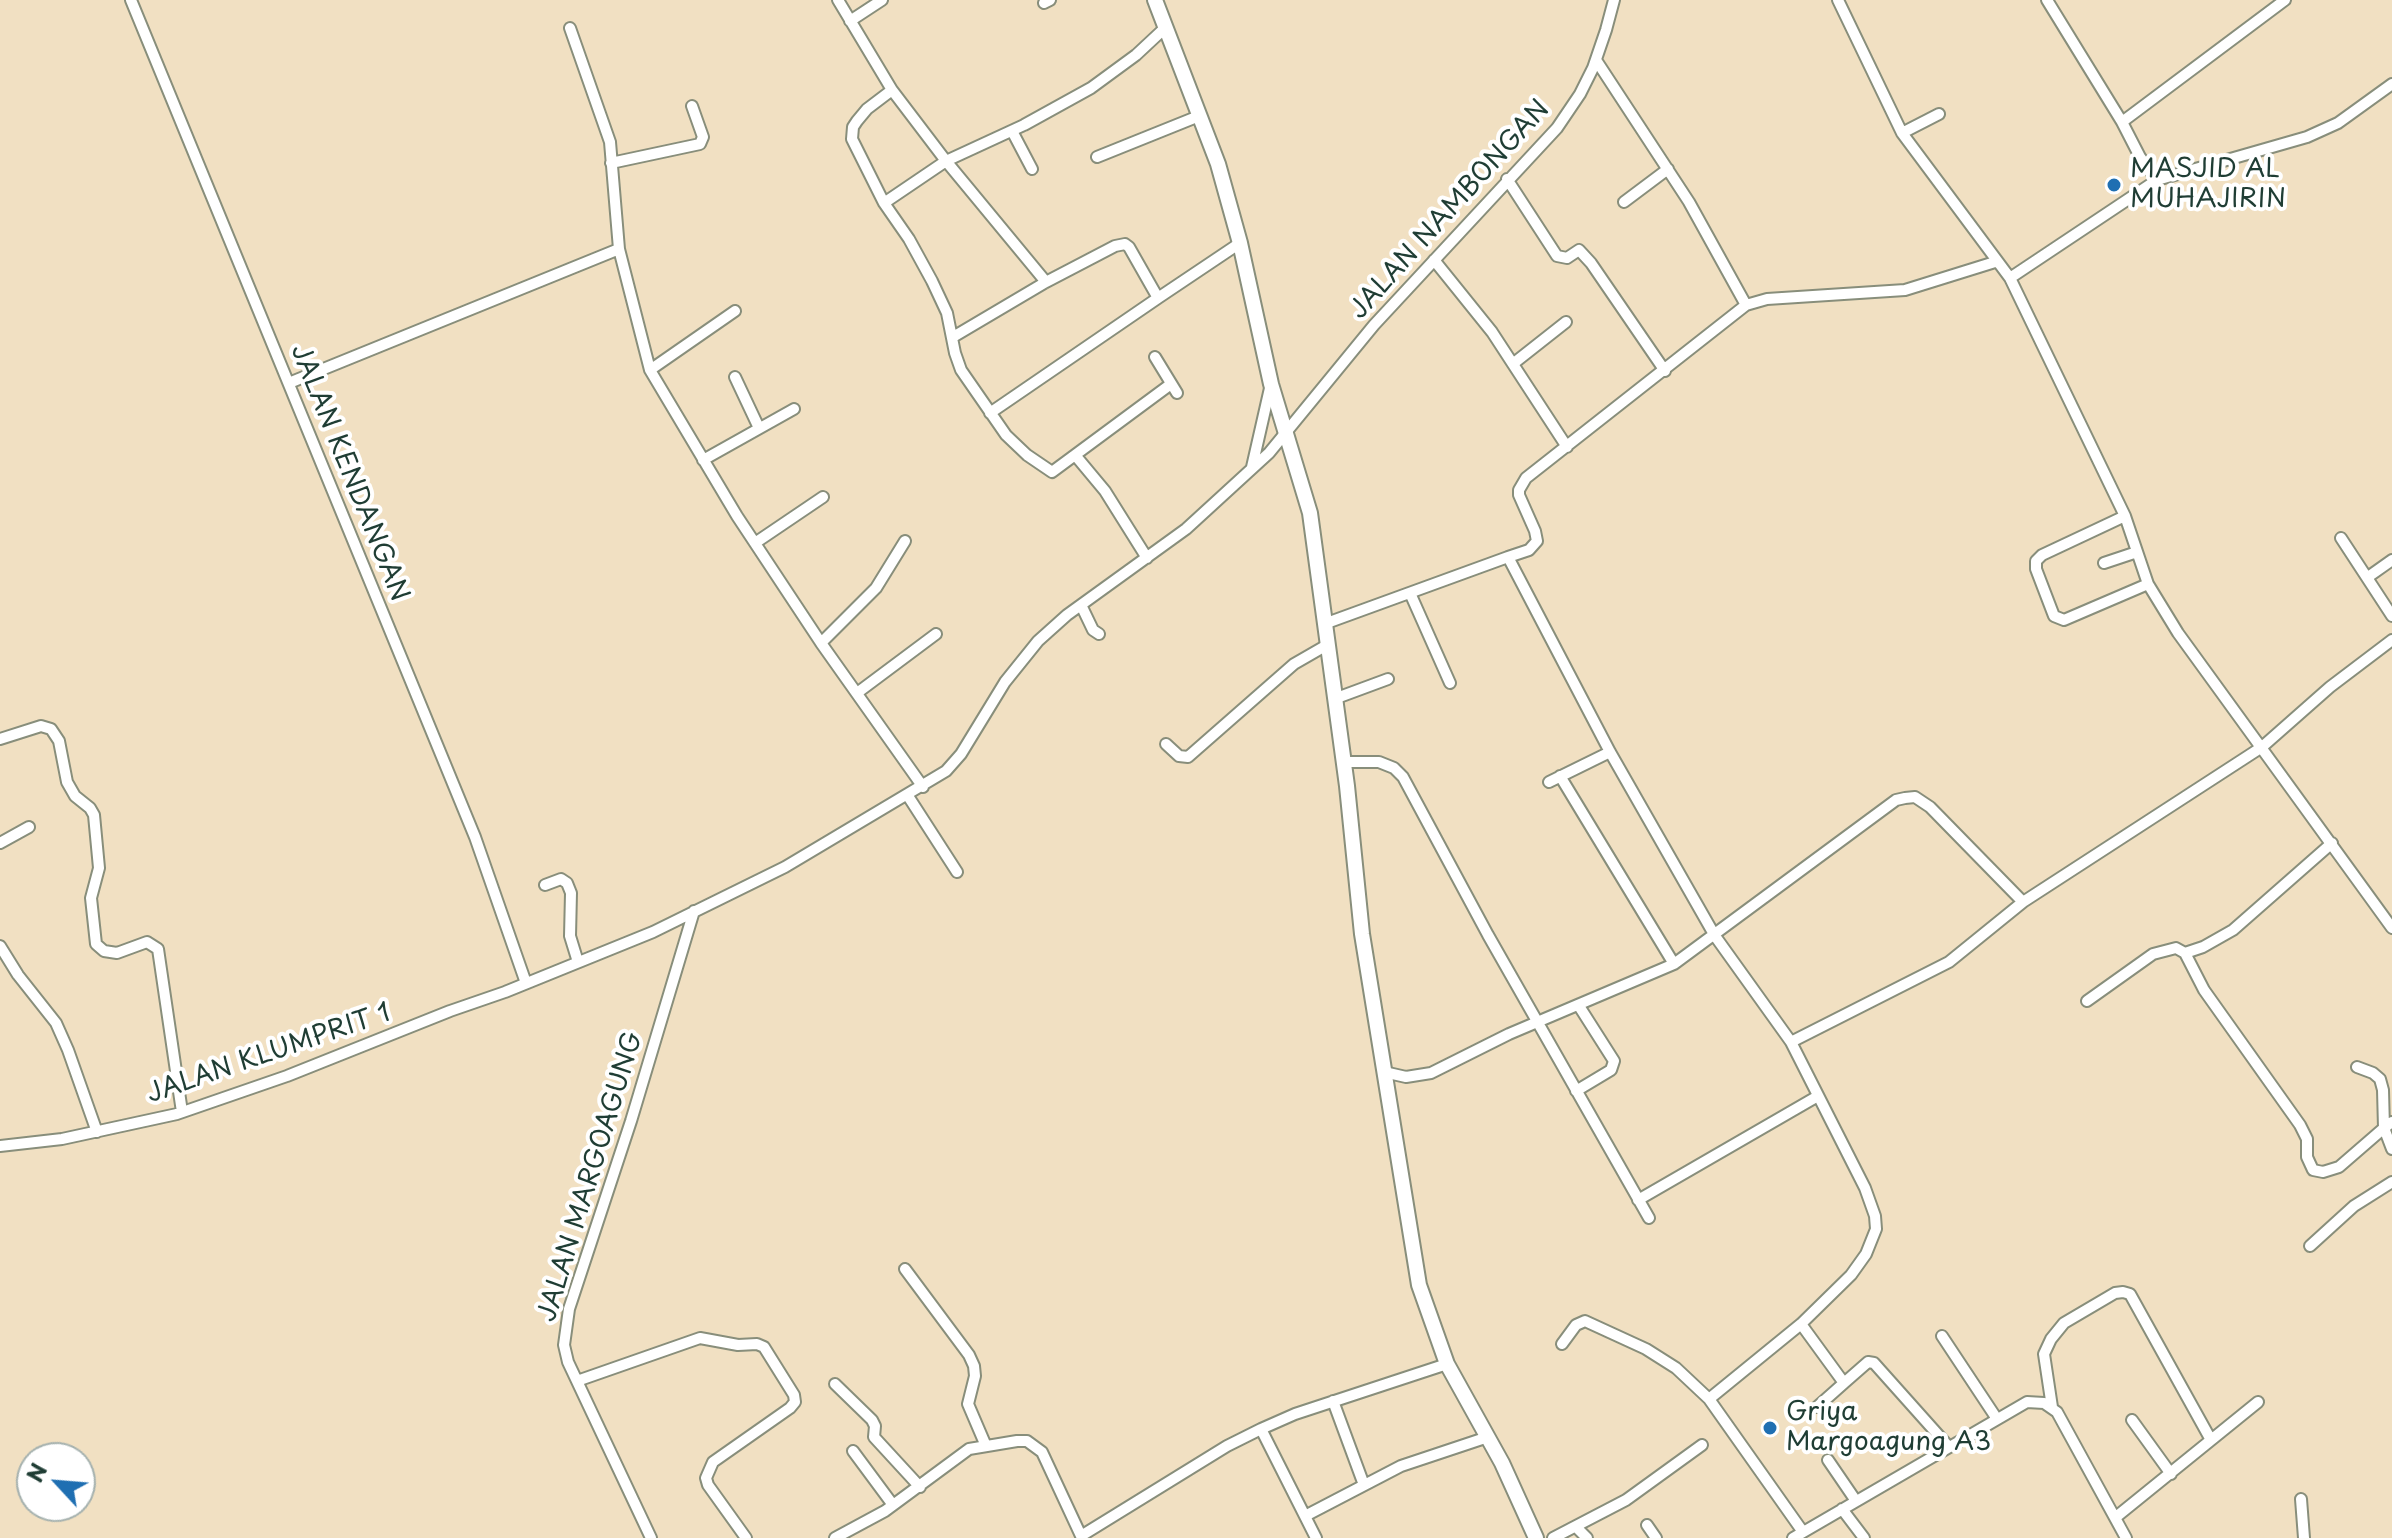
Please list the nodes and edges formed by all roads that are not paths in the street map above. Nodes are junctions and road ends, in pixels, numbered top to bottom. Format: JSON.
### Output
{"nodes":[{"id":1,"x":131,"y":0,"type":"edge"},
{"id":2,"x":838,"y":0,"type":"edge"},
{"id":3,"x":882,"y":0,"type":"edge"},
{"id":4,"x":1155,"y":0,"type":"edge"},
{"id":5,"x":1614,"y":0,"type":"edge"},
{"id":6,"x":1838,"y":0,"type":"edge"},
{"id":7,"x":2047,"y":0,"type":"edge"},
{"id":8,"x":2285,"y":0,"type":"edge"},
{"id":9,"x":850,"y":21,"type":"junction"},
{"id":10,"x":1166,"y":27,"type":"junction"},
{"id":11,"x":570,"y":28,"type":"dead end"},
{"id":12,"x":1596,"y":60,"type":"junction"},
{"id":13,"x":2392,"y":84,"type":"edge"},
{"id":14,"x":892,"y":90,"type":"junction"},
{"id":15,"x":692,"y":106,"type":"dead end"},
{"id":16,"x":1939,"y":114,"type":"dead end"},
{"id":17,"x":1199,"y":116,"type":"junction"},
{"id":18,"x":2122,"y":122,"type":"junction"},
{"id":19,"x":1012,"y":131,"type":"junction"},
{"id":20,"x":1902,"y":133,"type":"junction"},
{"id":21,"x":1097,"y":157,"type":"dead end"},
{"id":22,"x":946,"y":161,"type":"junction"},
{"id":23,"x":611,"y":163,"type":"junction"},
{"id":24,"x":1032,"y":169,"type":"dead end"},
{"id":25,"x":1668,"y":169,"type":"junction"},
{"id":26,"x":1507,"y":179,"type":"junction"},
{"id":27,"x":2157,"y":180,"type":"junction"},
{"id":28,"x":1624,"y":202,"type":"dead end"},
{"id":29,"x":884,"y":203,"type":"junction"},
{"id":30,"x":1240,"y":243,"type":"junction"},
{"id":31,"x":619,"y":249,"type":"junction"},
{"id":32,"x":1434,"y":260,"type":"junction"},
{"id":33,"x":1995,"y":262,"type":"junction"},
{"id":34,"x":2010,"y":278,"type":"junction"},
{"id":35,"x":1046,"y":282,"type":"junction"},
{"id":36,"x":1158,"y":298,"type":"junction"},
{"id":37,"x":1746,"y":305,"type":"junction"},
{"id":38,"x":735,"y":311,"type":"dead end"},
{"id":39,"x":1566,"y":322,"type":"dead end"},
{"id":40,"x":953,"y":337,"type":"junction"},
{"id":41,"x":1155,"y":357,"type":"dead end"},
{"id":42,"x":1514,"y":363,"type":"junction"},
{"id":43,"x":650,"y":370,"type":"junction"},
{"id":44,"x":1665,"y":371,"type":"junction"},
{"id":45,"x":735,"y":377,"type":"dead end"},
{"id":46,"x":289,"y":383,"type":"junction"},
{"id":47,"x":1271,"y":384,"type":"junction"},
{"id":48,"x":794,"y":409,"type":"dead end"},
{"id":49,"x":990,"y":413,"type":"junction"},
{"id":50,"x":759,"y":428,"type":"junction"},
{"id":51,"x":1288,"y":431,"type":"junction"},
{"id":52,"x":1567,"y":447,"type":"junction"},
{"id":53,"x":1075,"y":455,"type":"junction"},
{"id":54,"x":703,"y":460,"type":"junction"},
{"id":55,"x":1252,"y":467,"type":"junction"},
{"id":56,"x":823,"y":497,"type":"dead end"},
{"id":57,"x":2125,"y":516,"type":"junction"},
{"id":58,"x":2341,"y":538,"type":"dead end"},
{"id":59,"x":905,"y":541,"type":"dead end"},
{"id":60,"x":755,"y":543,"type":"junction"},
{"id":61,"x":2137,"y":552,"type":"junction"},
{"id":62,"x":1508,"y":557,"type":"junction"},
{"id":63,"x":1147,"y":558,"type":"junction"},
{"id":64,"x":2392,"y":560,"type":"edge"},
{"id":65,"x":2104,"y":563,"type":"dead end"},
{"id":66,"x":2368,"y":577,"type":"junction"},
{"id":67,"x":2148,"y":584,"type":"junction"},
{"id":68,"x":1410,"y":593,"type":"junction"},
{"id":69,"x":1081,"y":605,"type":"junction"},
{"id":70,"x":2392,"y":616,"type":"edge"},
{"id":71,"x":1324,"y":624,"type":"junction"},
{"id":72,"x":936,"y":634,"type":"dead end"},
{"id":73,"x":1099,"y":634,"type":"dead end"},
{"id":74,"x":2392,"y":640,"type":"edge"},
{"id":75,"x":821,"y":643,"type":"junction"},
{"id":76,"x":1327,"y":645,"type":"junction"},
{"id":77,"x":1388,"y":679,"type":"dead end"},
{"id":78,"x":1450,"y":683,"type":"dead end"},
{"id":79,"x":857,"y":693,"type":"junction"},
{"id":80,"x":1334,"y":699,"type":"junction"},
{"id":81,"x":0,"y":739,"type":"edge"},
{"id":82,"x":1166,"y":744,"type":"dead end"},
{"id":83,"x":2262,"y":747,"type":"junction"},
{"id":84,"x":1610,"y":752,"type":"junction"},
{"id":85,"x":1343,"y":762,"type":"junction"},
{"id":86,"x":1560,"y":776,"type":"junction"},
{"id":87,"x":1549,"y":782,"type":"dead end"},
{"id":88,"x":923,"y":787,"type":"junction"},
{"id":89,"x":908,"y":796,"type":"junction"},
{"id":90,"x":29,"y":827,"type":"dead end"},
{"id":91,"x":0,"y":843,"type":"edge"},
{"id":92,"x":2332,"y":843,"type":"junction"},
{"id":93,"x":957,"y":872,"type":"dead end"},
{"id":94,"x":545,"y":885,"type":"dead end"},
{"id":95,"x":2023,"y":902,"type":"junction"},
{"id":96,"x":694,"y":911,"type":"junction"},
{"id":97,"x":2392,"y":928,"type":"edge"},
{"id":98,"x":1715,"y":936,"type":"junction"},
{"id":99,"x":0,"y":946,"type":"edge"},
{"id":100,"x":2185,"y":953,"type":"junction"},
{"id":101,"x":578,"y":962,"type":"junction"},
{"id":102,"x":1674,"y":964,"type":"junction"},
{"id":103,"x":526,"y":983,"type":"junction"},
{"id":104,"x":2087,"y":1001,"type":"dead end"},
{"id":105,"x":1579,"y":1006,"type":"junction"},
{"id":106,"x":1537,"y":1024,"type":"junction"},
{"id":107,"x":1791,"y":1042,"type":"junction"},
{"id":108,"x":2357,"y":1067,"type":"dead end"},
{"id":109,"x":1389,"y":1076,"type":"junction"},
{"id":110,"x":1576,"y":1091,"type":"junction"},
{"id":111,"x":1818,"y":1096,"type":"junction"},
{"id":112,"x":182,"y":1112,"type":"junction"},
{"id":113,"x":2388,"y":1125,"type":"edge"},
{"id":114,"x":97,"y":1132,"type":"junction"},
{"id":115,"x":0,"y":1146,"type":"edge"},
{"id":116,"x":2392,"y":1149,"type":"edge"},
{"id":117,"x":2392,"y":1182,"type":"edge"},
{"id":118,"x":1638,"y":1200,"type":"junction"},
{"id":119,"x":1649,"y":1218,"type":"dead end"},
{"id":120,"x":2310,"y":1246,"type":"dead end"},
{"id":121,"x":905,"y":1269,"type":"dead end"},
{"id":122,"x":1801,"y":1324,"type":"junction"},
{"id":123,"x":1942,"y":1336,"type":"dead end"},
{"id":124,"x":1562,"y":1344,"type":"dead end"},
{"id":125,"x":1447,"y":1364,"type":"junction"},
{"id":126,"x":577,"y":1381,"type":"junction"},
{"id":127,"x":1844,"y":1383,"type":"junction"},
{"id":128,"x":835,"y":1384,"type":"dead end"},
{"id":129,"x":1709,"y":1399,"type":"junction"},
{"id":130,"x":1333,"y":1401,"type":"junction"},
{"id":131,"x":2258,"y":1402,"type":"dead end"},
{"id":132,"x":1817,"y":1407,"type":"dead end"},
{"id":133,"x":2052,"y":1407,"type":"junction"},
{"id":134,"x":1997,"y":1419,"type":"junction"},
{"id":135,"x":2132,"y":1420,"type":"dead end"},
{"id":136,"x":1261,"y":1429,"type":"junction"},
{"id":137,"x":1488,"y":1437,"type":"junction"},
{"id":138,"x":2211,"y":1440,"type":"junction"},
{"id":139,"x":1702,"y":1445,"type":"dead end"},
{"id":140,"x":986,"y":1446,"type":"junction"},
{"id":141,"x":1949,"y":1447,"type":"junction"},
{"id":142,"x":853,"y":1451,"type":"dead end"},
{"id":143,"x":1828,"y":1460,"type":"dead end"},
{"id":144,"x":2171,"y":1474,"type":"junction"},
{"id":145,"x":1364,"y":1485,"type":"junction"},
{"id":146,"x":920,"y":1487,"type":"junction"},
{"id":147,"x":2301,"y":1499,"type":"dead end"},
{"id":148,"x":1856,"y":1501,"type":"junction"},
{"id":149,"x":893,"y":1505,"type":"junction"},
{"id":150,"x":1842,"y":1509,"type":"junction"},
{"id":151,"x":1305,"y":1516,"type":"junction"},
{"id":152,"x":2116,"y":1517,"type":"junction"},
{"id":153,"x":1647,"y":1525,"type":"dead end"},
{"id":154,"x":1576,"y":1527,"type":"junction"},
{"id":155,"x":1798,"y":1535,"type":"edge"},
{"id":156,"x":1081,"y":1537,"type":"edge"},
{"id":157,"x":651,"y":1538,"type":"edge"},
{"id":158,"x":746,"y":1538,"type":"edge"},
{"id":159,"x":835,"y":1538,"type":"edge"},
{"id":160,"x":1316,"y":1538,"type":"edge"},
{"id":161,"x":1536,"y":1538,"type":"edge"},
{"id":162,"x":1553,"y":1538,"type":"edge"},
{"id":163,"x":1587,"y":1538,"type":"edge"},
{"id":164,"x":1656,"y":1538,"type":"edge"},
{"id":165,"x":1864,"y":1538,"type":"edge"},
{"id":166,"x":2126,"y":1538,"type":"edge"},
{"id":167,"x":2304,"y":1538,"type":"edge"}],
"edges":[{"from":1,"to":46,"type":"street","name":"JALAN KENDANGAN"},
{"from":2,"to":9,"type":"street"},
{"from":3,"to":9,"type":"street"},
{"from":4,"to":10,"type":"street"},
{"from":5,"to":12,"type":"street","name":"JALAN NAMBONGAN"},
{"from":6,"to":20,"type":"street"},
{"from":7,"to":18,"type":"street"},
{"from":8,"to":18,"type":"street"},
{"from":9,"to":14,"type":"street"},
{"from":10,"to":17,"type":"street"},
{"from":10,"to":19,"type":"street"},
{"from":11,"to":23,"type":"street"},
{"from":12,"to":25,"type":"street"},
{"from":12,"to":26,"type":"street","name":"JALAN NAMBONGAN"},
{"from":13,"to":27,"type":"street"},
{"from":14,"to":22,"type":"street"},
{"from":14,"to":29,"type":"street"},
{"from":15,"to":23,"type":"street"},
{"from":16,"to":20,"type":"street"},
{"from":17,"to":21,"type":"street"},
{"from":17,"to":30,"type":"street"},
{"from":18,"to":27,"type":"street"},
{"from":19,"to":22,"type":"street"},
{"from":19,"to":24,"type":"street"},
{"from":20,"to":33,"type":"street"},
{"from":22,"to":29,"type":"street"},
{"from":22,"to":35,"type":"street"},
{"from":23,"to":31,"type":"street"},
{"from":25,"to":28,"type":"street"},
{"from":25,"to":37,"type":"street"},
{"from":26,"to":32,"type":"street","name":"JALAN NAMBONGAN"},
{"from":26,"to":44,"type":"street"},
{"from":27,"to":34,"type":"street"},
{"from":29,"to":40,"type":"street"},
{"from":30,"to":36,"type":"street"},
{"from":30,"to":47,"type":"street"},
{"from":31,"to":43,"type":"street"},
{"from":31,"to":46,"type":"street"},
{"from":32,"to":42,"type":"street"},
{"from":32,"to":51,"type":"street","name":"JALAN NAMBONGAN"},
{"from":33,"to":34,"type":"street"},
{"from":33,"to":37,"type":"street"},
{"from":34,"to":57,"type":"street"},
{"from":35,"to":36,"type":"street"},
{"from":35,"to":40,"type":"street"},
{"from":36,"to":49,"type":"street"},
{"from":37,"to":44,"type":"street"},
{"from":38,"to":43,"type":"street"},
{"from":39,"to":42,"type":"street"},
{"from":40,"to":49,"type":"street"},
{"from":41,"to":53,"type":"street"},
{"from":42,"to":52,"type":"street"},
{"from":43,"to":54,"type":"street"},
{"from":44,"to":52,"type":"street"},
{"from":45,"to":50,"type":"street"},
{"from":46,"to":103,"type":"street","name":"JALAN KENDANGAN"},
{"from":47,"to":51,"type":"street"},
{"from":47,"to":55,"type":"street"},
{"from":48,"to":50,"type":"street"},
{"from":49,"to":53,"type":"street"},
{"from":50,"to":54,"type":"street"},
{"from":51,"to":55,"type":"street","name":"JALAN NAMBONGAN"},
{"from":51,"to":71,"type":"street"},
{"from":52,"to":62,"type":"street"},
{"from":53,"to":63,"type":"street"},
{"from":54,"to":60,"type":"street"},
{"from":55,"to":63,"type":"street","name":"JALAN NAMBONGAN"},
{"from":56,"to":60,"type":"street"},
{"from":57,"to":61,"type":"street"},
{"from":57,"to":67,"type":"street"},
{"from":58,"to":66,"type":"street"},
{"from":59,"to":75,"type":"street"},
{"from":60,"to":75,"type":"street"},
{"from":61,"to":65,"type":"street"},
{"from":61,"to":67,"type":"street"},
{"from":62,"to":68,"type":"street"},
{"from":62,"to":84,"type":"street"},
{"from":63,"to":69,"type":"street","name":"JALAN NAMBONGAN"},
{"from":64,"to":66,"type":"street"},
{"from":66,"to":70,"type":"street"},
{"from":67,"to":83,"type":"street"},
{"from":68,"to":71,"type":"street"},
{"from":68,"to":78,"type":"street"},
{"from":69,"to":73,"type":"street"},
{"from":69,"to":88,"type":"street","name":"JALAN NAMBONGAN"},
{"from":71,"to":76,"type":"street"},
{"from":72,"to":79,"type":"street"},
{"from":74,"to":83,"type":"street"},
{"from":75,"to":79,"type":"street"},
{"from":76,"to":80,"type":"street"},
{"from":76,"to":82,"type":"street"},
{"from":77,"to":80,"type":"street"},
{"from":79,"to":88,"type":"street"},
{"from":80,"to":85,"type":"street"},
{"from":81,"to":112,"type":"street"},
{"from":83,"to":92,"type":"street"},
{"from":83,"to":95,"type":"street"},
{"from":84,"to":86,"type":"street"},
{"from":84,"to":98,"type":"street"},
{"from":85,"to":106,"type":"street"},
{"from":85,"to":109,"type":"street"},
{"from":86,"to":87,"type":"street"},
{"from":86,"to":102,"type":"street"},
{"from":88,"to":89,"type":"street","name":"JALAN KLUMPRIT 1"},
{"from":89,"to":93,"type":"street"},
{"from":89,"to":96,"type":"street","name":"JALAN KLUMPRIT 1"},
{"from":90,"to":91,"type":"street"},
{"from":92,"to":97,"type":"street"},
{"from":92,"to":100,"type":"street"},
{"from":94,"to":101,"type":"street"},
{"from":95,"to":98,"type":"street"},
{"from":95,"to":107,"type":"street"},
{"from":96,"to":101,"type":"street","name":"JALAN KLUMPRIT 1"},
{"from":96,"to":126,"type":"street","name":"JALAN MARGOAGUNG"},
{"from":98,"to":102,"type":"street"},
{"from":98,"to":107,"type":"street"},
{"from":99,"to":114,"type":"street"},
{"from":100,"to":104,"type":"street"},
{"from":100,"to":113,"type":"street"},
{"from":101,"to":103,"type":"street","name":"JALAN KLUMPRIT 1"},
{"from":102,"to":105,"type":"street"},
{"from":103,"to":112,"type":"street","name":"JALAN KLUMPRIT 1"},
{"from":105,"to":106,"type":"street"},
{"from":105,"to":110,"type":"street"},
{"from":106,"to":109,"type":"street"},
{"from":106,"to":110,"type":"street"},
{"from":107,"to":111,"type":"street"},
{"from":108,"to":113,"type":"street"},
{"from":109,"to":125,"type":"street"},
{"from":110,"to":118,"type":"street"},
{"from":111,"to":118,"type":"street"},
{"from":111,"to":122,"type":"street"},
{"from":112,"to":114,"type":"street","name":"JALAN KLUMPRIT 1"},
{"from":113,"to":116,"type":"street"},
{"from":114,"to":115,"type":"street","name":"JALAN KLUMPRIT 1"},
{"from":117,"to":120,"type":"street"},
{"from":118,"to":119,"type":"street"},
{"from":121,"to":140,"type":"street"},
{"from":122,"to":127,"type":"street"},
{"from":122,"to":129,"type":"street"},
{"from":123,"to":134,"type":"street"},
{"from":124,"to":129,"type":"street"},
{"from":125,"to":130,"type":"street"},
{"from":125,"to":137,"type":"street"},
{"from":126,"to":157,"type":"street","name":"JALAN MARGOAGUNG"},
{"from":126,"to":158,"type":"street"},
{"from":127,"to":132,"type":"street"},
{"from":127,"to":141,"type":"street"},
{"from":128,"to":146,"type":"street"},
{"from":129,"to":155,"type":"street"},
{"from":130,"to":136,"type":"street"},
{"from":130,"to":145,"type":"street"},
{"from":131,"to":138,"type":"street"},
{"from":133,"to":134,"type":"street"},
{"from":133,"to":138,"type":"street"},
{"from":133,"to":152,"type":"street"},
{"from":134,"to":141,"type":"street"},
{"from":135,"to":144,"type":"street"},
{"from":136,"to":151,"type":"street"},
{"from":136,"to":156,"type":"street"},
{"from":137,"to":145,"type":"street"},
{"from":137,"to":161,"type":"street"},
{"from":138,"to":144,"type":"street"},
{"from":139,"to":154,"type":"street"},
{"from":140,"to":146,"type":"street"},
{"from":140,"to":156,"type":"street"},
{"from":141,"to":148,"type":"street"},
{"from":142,"to":149,"type":"street"},
{"from":143,"to":148,"type":"street"},
{"from":144,"to":152,"type":"street"},
{"from":145,"to":151,"type":"street"},
{"from":146,"to":149,"type":"street"},
{"from":147,"to":167,"type":"street"},
{"from":148,"to":150,"type":"street"},
{"from":149,"to":159,"type":"street"},
{"from":150,"to":155,"type":"street"},
{"from":150,"to":165,"type":"street"},
{"from":151,"to":160,"type":"street"},
{"from":152,"to":166,"type":"street"},
{"from":153,"to":164,"type":"street"},
{"from":154,"to":162,"type":"street"},
{"from":154,"to":163,"type":"street"}]}
